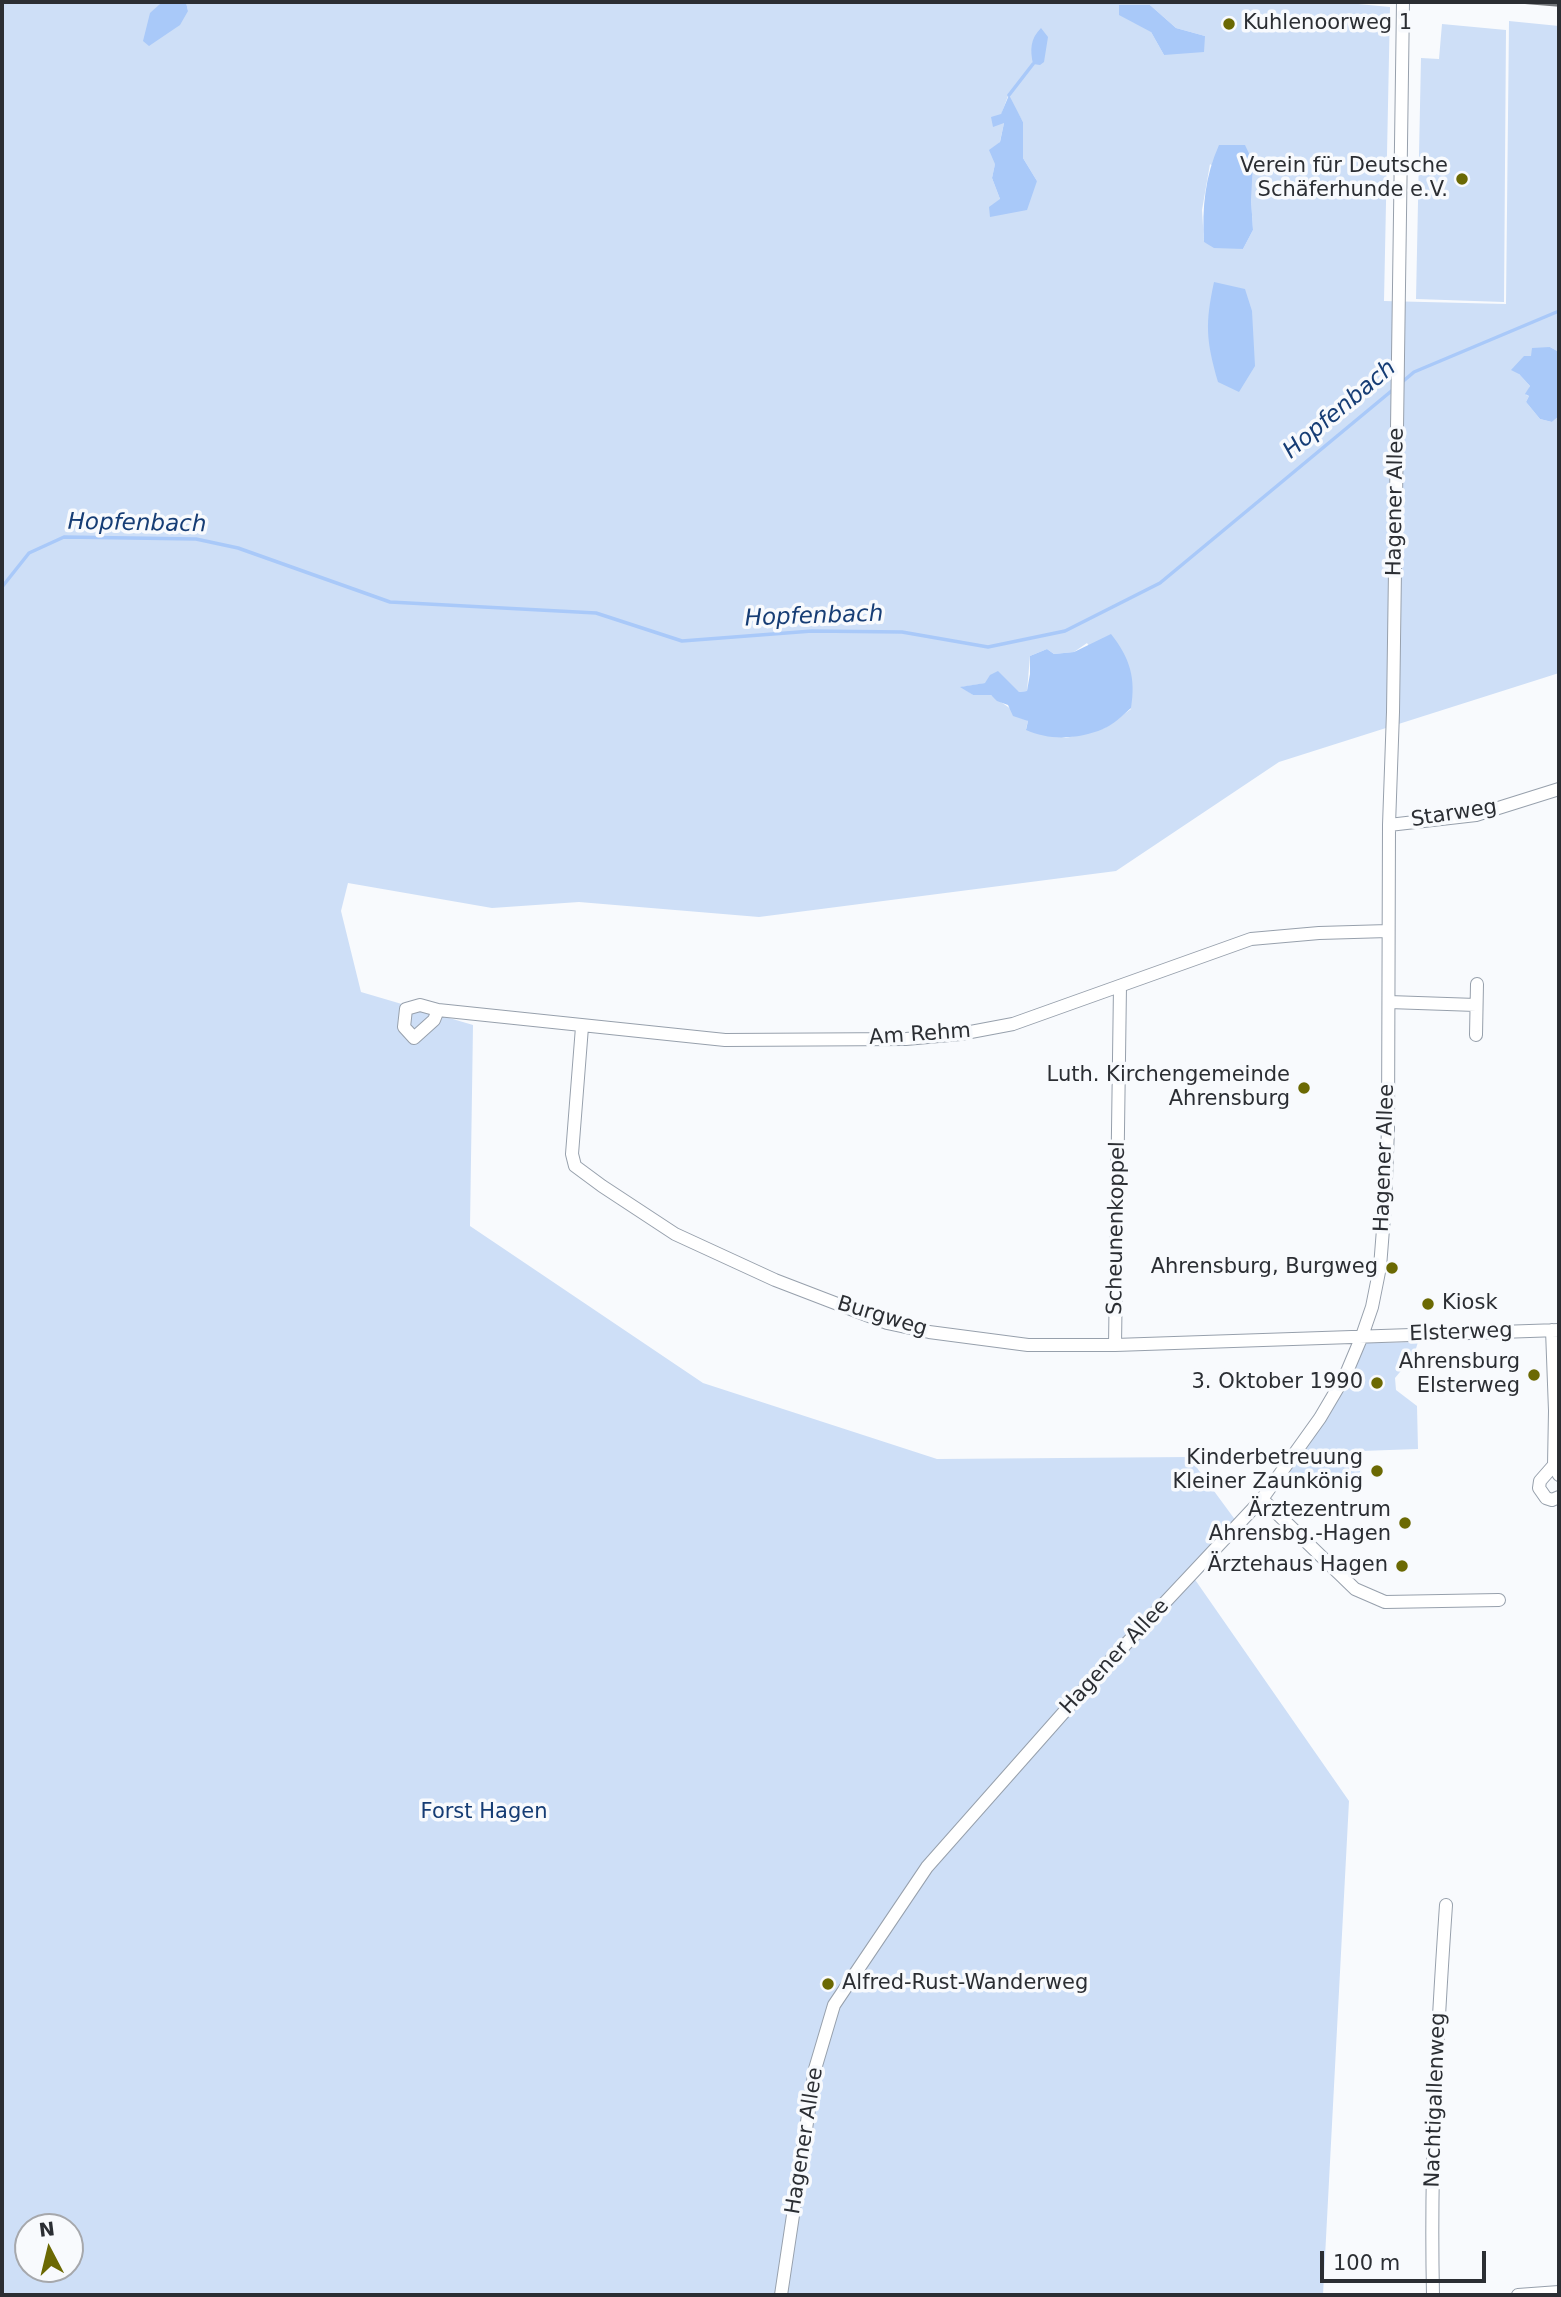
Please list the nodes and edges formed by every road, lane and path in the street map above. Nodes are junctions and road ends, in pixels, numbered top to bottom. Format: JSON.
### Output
{"nodes":[{"id":1,"x":1403,"y":2,"type":"edge"},
{"id":2,"x":1559,"y":789,"type":"edge"},
{"id":3,"x":1389,"y":825,"type":"junction"},
{"id":4,"x":1388,"y":931,"type":"junction"},
{"id":5,"x":1477,"y":984,"type":"dead end"},
{"id":6,"x":1120,"y":986,"type":"junction"},
{"id":7,"x":1389,"y":1002,"type":"junction"},
{"id":8,"x":1476,"y":1005,"type":"junction"},
{"id":9,"x":438,"y":1010,"type":"dead end"},
{"id":10,"x":582,"y":1027,"type":"junction"},
{"id":11,"x":1476,"y":1035,"type":"dead end"},
{"id":12,"x":1556,"y":1330,"type":"edge"},
{"id":13,"x":1362,"y":1336,"type":"junction"},
{"id":14,"x":1115,"y":1345,"type":"junction"},
{"id":15,"x":1556,"y":1470,"type":"edge"},
{"id":16,"x":1559,"y":1497,"type":"edge"},
{"id":17,"x":1262,"y":1499,"type":"junction"},
{"id":18,"x":1499,"y":1600,"type":"dead end"},
{"id":19,"x":1446,"y":1905,"type":"dead end"},
{"id":20,"x":1559,"y":2292,"type":"edge"},
{"id":21,"x":781,"y":2295,"type":"edge"},
{"id":22,"x":1433,"y":2295,"type":"edge"},
{"id":23,"x":1518,"y":2295,"type":"edge"}],
"edges":[{"from":1,"to":3,"type":"street","name":"Hagener Allee"},
{"from":2,"to":3,"type":"street","name":"Starweg"},
{"from":3,"to":4,"type":"street","name":"Hagener Allee"},
{"from":4,"to":6,"type":"street","name":"Am Rehm"},
{"from":4,"to":7,"type":"street","name":"Hagener Allee"},
{"from":5,"to":8,"type":"street"},
{"from":6,"to":10,"type":"street","name":"Am Rehm"},
{"from":6,"to":14,"type":"street","name":"Scheunenkoppel"},
{"from":7,"to":8,"type":"street"},
{"from":7,"to":13,"type":"street","name":"Hagener Allee"},
{"from":8,"to":11,"type":"street"},
{"from":9,"to":10,"type":"street","name":"Am Rehm"},
{"from":10,"to":14,"type":"street","name":"Burgweg"},
{"from":12,"to":13,"type":"street","name":"Elsterweg"},
{"from":12,"to":15,"type":"street"},
{"from":13,"to":14,"type":"street","name":"Burgweg"},
{"from":13,"to":17,"type":"street","name":"Hagener Allee"},
{"from":15,"to":16,"type":"street"},
{"from":17,"to":18,"type":"street"},
{"from":17,"to":21,"type":"street","name":"Hagener Allee"},
{"from":19,"to":22,"type":"street","name":"Nachtigallenweg"},
{"from":20,"to":23,"type":"street"}]}
